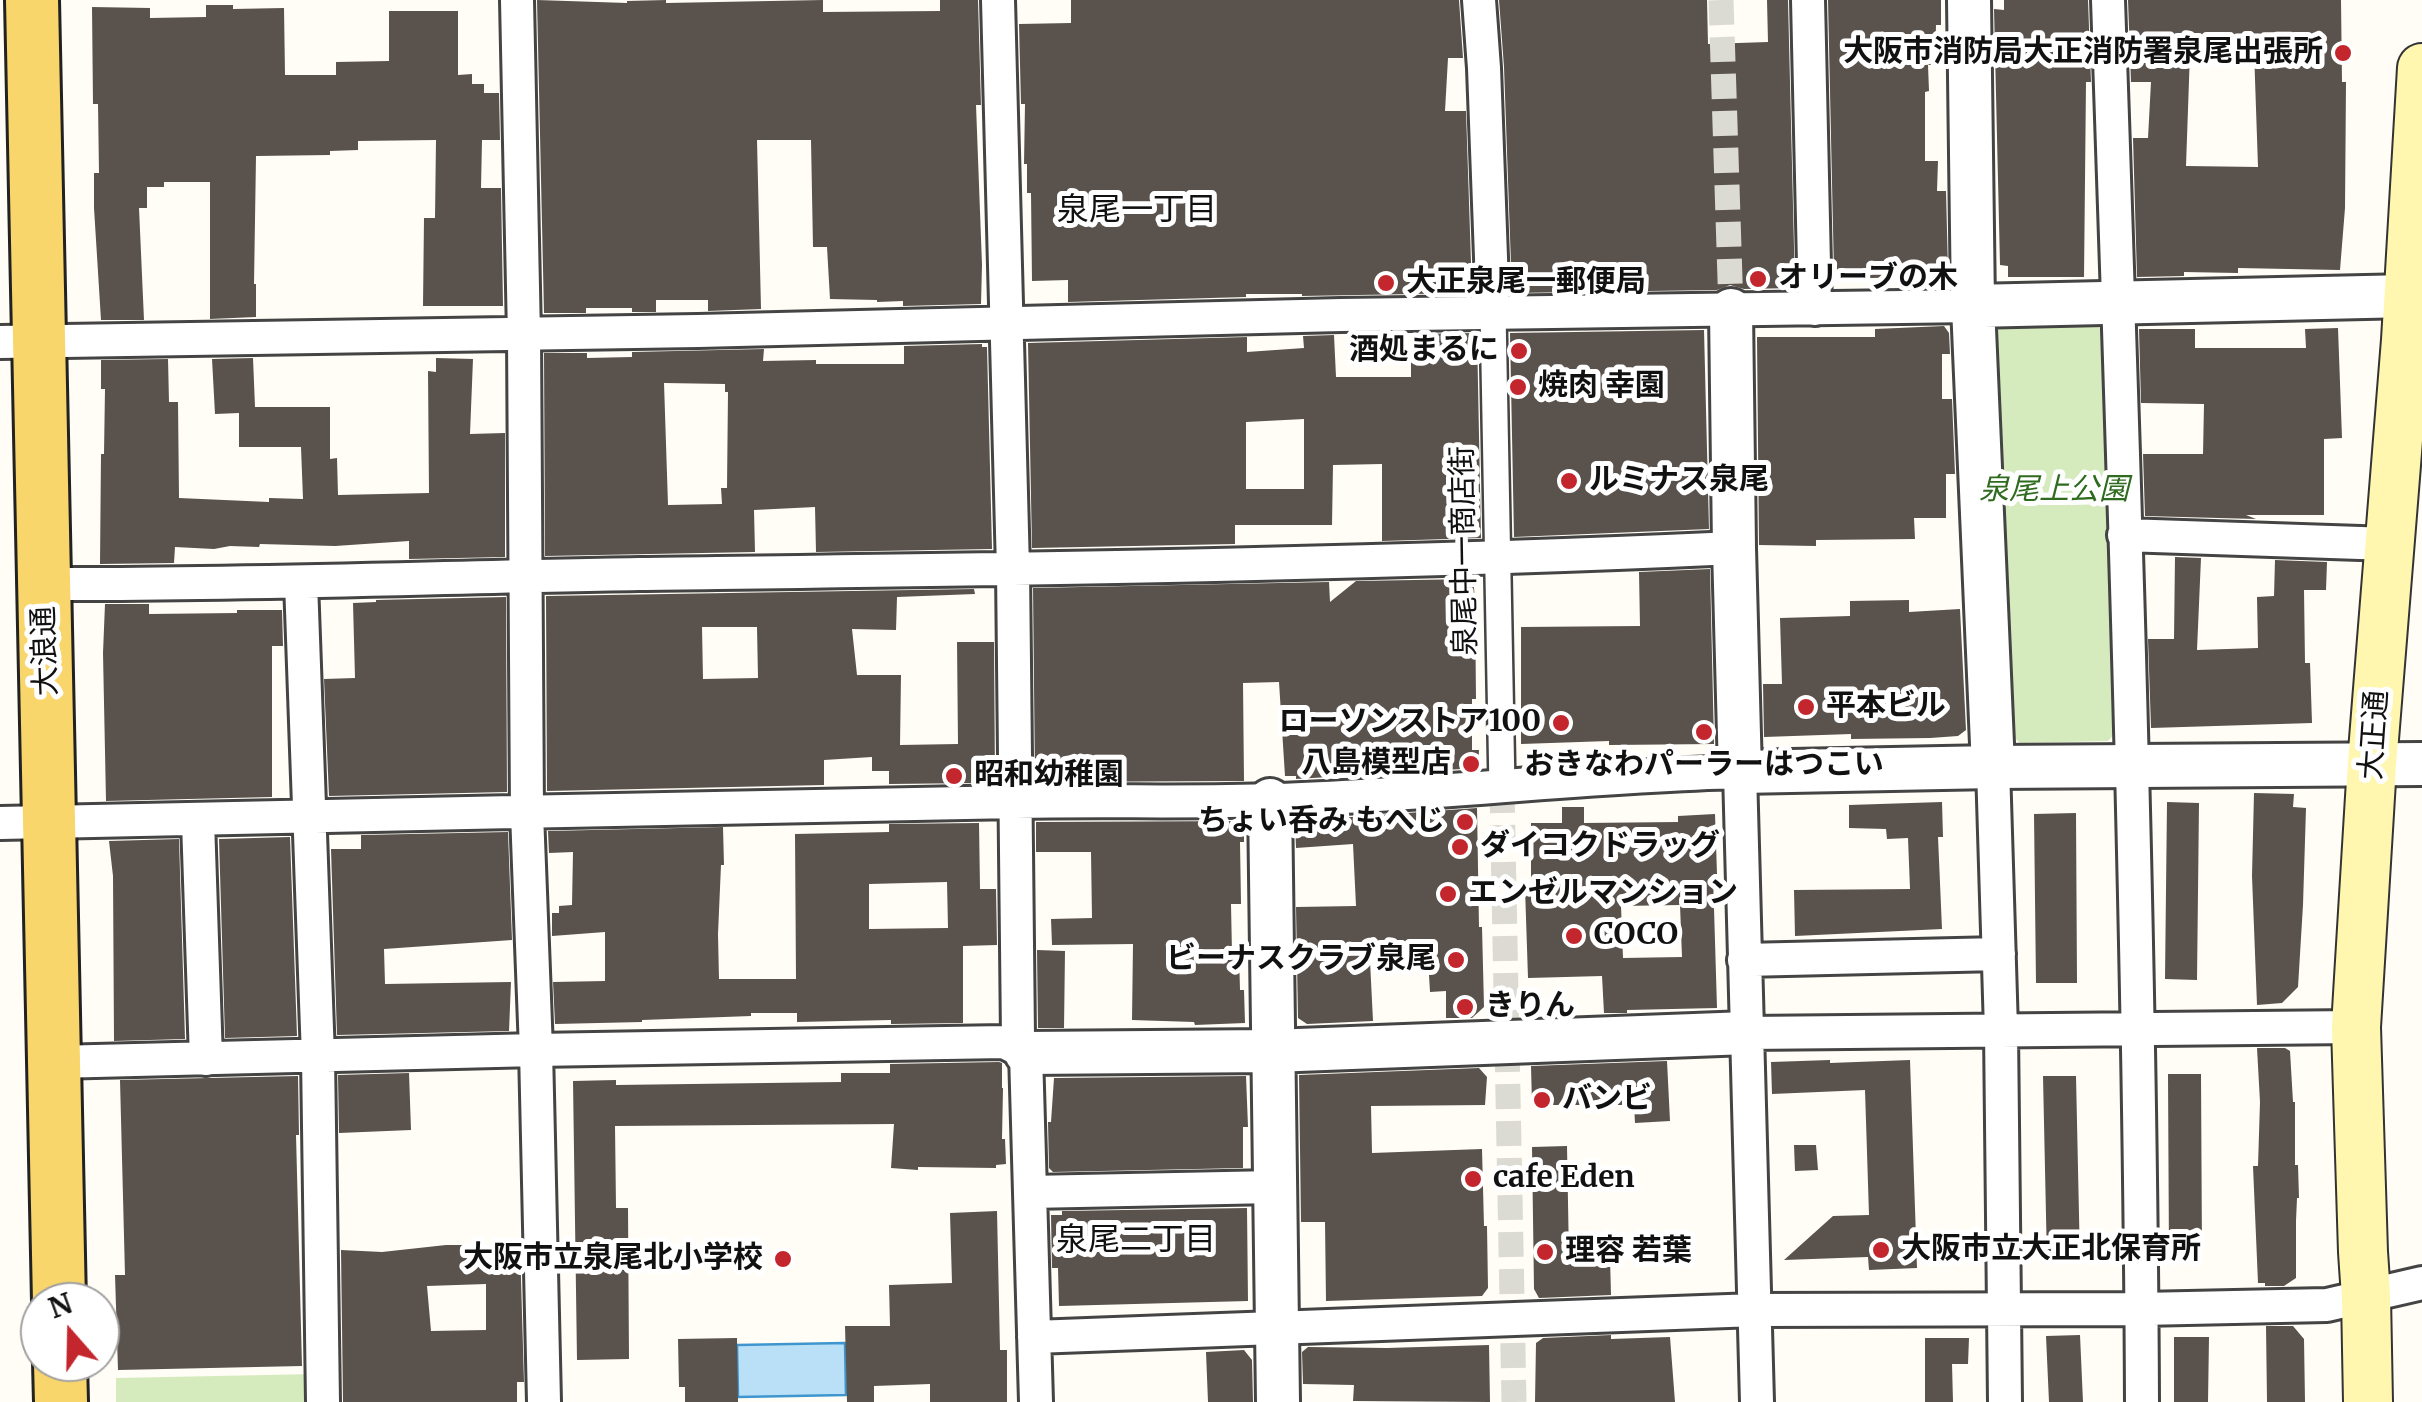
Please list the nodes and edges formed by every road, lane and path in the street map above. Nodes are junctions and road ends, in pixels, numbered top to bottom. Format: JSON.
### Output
{"nodes":[{"id":1,"x":32,"y":0,"type":"edge"},
{"id":2,"x":517,"y":0,"type":"edge"},
{"id":3,"x":998,"y":0,"type":"edge"},
{"id":4,"x":1479,"y":0,"type":"edge"},
{"id":5,"x":1808,"y":0,"type":"edge"},
{"id":6,"x":1969,"y":0,"type":"edge"},
{"id":7,"x":2108,"y":0,"type":"edge"},
{"id":8,"x":2422,"y":68,"type":"edge"},
{"id":9,"x":2415,"y":294,"type":"edge"},
{"id":10,"x":2118,"y":304,"type":"junction"},
{"id":11,"x":1974,"y":306,"type":"junction"},
{"id":12,"x":1815,"y":309,"type":"junction"},
{"id":13,"x":1731,"y":310,"type":"junction"},
{"id":14,"x":1493,"y":312,"type":"junction"},
{"id":15,"x":1006,"y":323,"type":"junction"},
{"id":16,"x":524,"y":335,"type":"junction"},
{"id":17,"x":20,"y":341,"type":"edge"},
{"id":18,"x":2124,"y":536,"type":"junction"},
{"id":19,"x":2390,"y":544,"type":"junction"},
{"id":20,"x":1734,"y":548,"type":"junction"},
{"id":21,"x":1498,"y":559,"type":"junction"},
{"id":22,"x":1013,"y":569,"type":"junction"},
{"id":23,"x":524,"y":576,"type":"junction"},
{"id":24,"x":301,"y":582,"type":"junction"},
{"id":25,"x":44,"y":584,"type":"junction"},
{"id":26,"x":2372,"y":764,"type":"junction"},
{"id":27,"x":2422,"y":764,"type":"edge"},
{"id":28,"x":2132,"y":766,"type":"junction"},
{"id":29,"x":1993,"y":767,"type":"junction"},
{"id":30,"x":1740,"y":772,"type":"junction"},
{"id":31,"x":1502,"y":788,"type":"junction"},
{"id":32,"x":1270,"y":800,"type":"junction"},
{"id":33,"x":1017,"y":802,"type":"junction"},
{"id":34,"x":526,"y":813,"type":"junction"},
{"id":35,"x":310,"y":818,"type":"junction"},
{"id":36,"x":198,"y":820,"type":"junction"},
{"id":37,"x":25,"y":822,"type":"edge"},
{"id":38,"x":1998,"y":954,"type":"junction"},
{"id":39,"x":1744,"y":960,"type":"junction"},
{"id":40,"x":2356,"y":1027,"type":"junction"},
{"id":41,"x":2138,"y":1028,"type":"junction"},
{"id":42,"x":2001,"y":1030,"type":"junction"},
{"id":43,"x":1746,"y":1033,"type":"junction"},
{"id":44,"x":536,"y":1050,"type":"junction"},
{"id":45,"x":1272,"y":1050,"type":"junction"},
{"id":46,"x":1026,"y":1053,"type":"junction"},
{"id":47,"x":318,"y":1057,"type":"junction"},
{"id":48,"x":206,"y":1059,"type":"junction"},
{"id":49,"x":55,"y":1062,"type":"junction"},
{"id":50,"x":1274,"y":1187,"type":"junction"},
{"id":51,"x":1030,"y":1192,"type":"junction"},
{"id":52,"x":59,"y":1282,"type":"edge"},
{"id":53,"x":2422,"y":1283,"type":"edge"},
{"id":54,"x":2366,"y":1296,"type":"junction"},
{"id":55,"x":2004,"y":1308,"type":"junction"},
{"id":56,"x":2141,"y":1309,"type":"junction"},
{"id":57,"x":1755,"y":1310,"type":"junction"},
{"id":58,"x":1277,"y":1328,"type":"junction"},
{"id":59,"x":1034,"y":1337,"type":"junction"},
{"id":60,"x":324,"y":1402,"type":"edge"},
{"id":61,"x":544,"y":1402,"type":"edge"},
{"id":62,"x":1036,"y":1402,"type":"edge"},
{"id":63,"x":1278,"y":1402,"type":"edge"},
{"id":64,"x":1758,"y":1402,"type":"edge"},
{"id":65,"x":2004,"y":1402,"type":"edge"},
{"id":66,"x":2142,"y":1402,"type":"edge"},
{"id":67,"x":2368,"y":1402,"type":"edge"}],
"edges":[{"from":1,"to":17,"type":"main road","name":"大浪通"},
{"from":2,"to":16,"type":"street"},
{"from":3,"to":15,"type":"street"},
{"from":4,"to":14,"type":"street"},
{"from":5,"to":12,"type":"street"},
{"from":6,"to":11,"type":"street"},
{"from":7,"to":10,"type":"street"},
{"from":8,"to":9,"type":"main road","name":"大正通"},
{"from":9,"to":10,"type":"street"},
{"from":9,"to":19,"type":"main road","name":"大正通"},
{"from":10,"to":11,"type":"street"},
{"from":10,"to":18,"type":"street"},
{"from":11,"to":12,"type":"street"},
{"from":11,"to":29,"type":"street"},
{"from":12,"to":13,"type":"street"},
{"from":13,"to":14,"type":"street"},
{"from":13,"to":20,"type":"street"},
{"from":14,"to":15,"type":"street"},
{"from":14,"to":21,"type":"street","name":"泉尾中一商店街"},
{"from":15,"to":16,"type":"street"},
{"from":15,"to":22,"type":"street"},
{"from":16,"to":17,"type":"street"},
{"from":16,"to":23,"type":"street"},
{"from":17,"to":25,"type":"main road","name":"大浪通"},
{"from":18,"to":19,"type":"street"},
{"from":18,"to":28,"type":"street"},
{"from":19,"to":26,"type":"main road","name":"大正通"},
{"from":20,"to":21,"type":"street"},
{"from":20,"to":30,"type":"street"},
{"from":21,"to":22,"type":"street"},
{"from":21,"to":31,"type":"street","name":"泉尾中一商店街"},
{"from":22,"to":23,"type":"street"},
{"from":22,"to":33,"type":"street"},
{"from":23,"to":24,"type":"street"},
{"from":23,"to":34,"type":"street"},
{"from":24,"to":25,"type":"street"},
{"from":24,"to":35,"type":"street"},
{"from":25,"to":37,"type":"main road","name":"大浪通"},
{"from":26,"to":27,"type":"street"},
{"from":26,"to":28,"type":"street"},
{"from":26,"to":40,"type":"main road","name":"大正通"},
{"from":28,"to":29,"type":"street"},
{"from":28,"to":41,"type":"street"},
{"from":29,"to":30,"type":"street"},
{"from":29,"to":38,"type":"street"},
{"from":30,"to":31,"type":"street"},
{"from":30,"to":39,"type":"street"},
{"from":31,"to":32,"type":"street"},
{"from":32,"to":33,"type":"street"},
{"from":32,"to":45,"type":"street"},
{"from":33,"to":34,"type":"street"},
{"from":33,"to":46,"type":"street"},
{"from":34,"to":35,"type":"street"},
{"from":34,"to":44,"type":"street"},
{"from":35,"to":36,"type":"street"},
{"from":35,"to":47,"type":"street"},
{"from":36,"to":37,"type":"street"},
{"from":36,"to":48,"type":"street"},
{"from":37,"to":49,"type":"main road","name":"大浪通"},
{"from":38,"to":39,"type":"street"},
{"from":38,"to":42,"type":"street"},
{"from":39,"to":43,"type":"street"},
{"from":40,"to":41,"type":"street"},
{"from":40,"to":54,"type":"main road","name":"大正通"},
{"from":41,"to":42,"type":"street"},
{"from":41,"to":56,"type":"street"},
{"from":42,"to":43,"type":"street"},
{"from":42,"to":55,"type":"street"},
{"from":43,"to":45,"type":"street"},
{"from":43,"to":57,"type":"street"},
{"from":44,"to":46,"type":"street"},
{"from":44,"to":47,"type":"street"},
{"from":44,"to":61,"type":"street"},
{"from":45,"to":46,"type":"street"},
{"from":45,"to":50,"type":"street"},
{"from":46,"to":51,"type":"street"},
{"from":47,"to":48,"type":"street"},
{"from":47,"to":60,"type":"street"},
{"from":48,"to":49,"type":"street"},
{"from":49,"to":52,"type":"main road","name":"大浪通"},
{"from":50,"to":51,"type":"street"},
{"from":50,"to":58,"type":"street"},
{"from":51,"to":59,"type":"street"},
{"from":53,"to":54,"type":"street"},
{"from":54,"to":56,"type":"street"},
{"from":54,"to":67,"type":"main road","name":"大正通"},
{"from":55,"to":56,"type":"street"},
{"from":55,"to":57,"type":"street"},
{"from":55,"to":65,"type":"street"},
{"from":56,"to":66,"type":"street"},
{"from":57,"to":58,"type":"street"},
{"from":57,"to":64,"type":"street"},
{"from":58,"to":59,"type":"street"},
{"from":58,"to":63,"type":"street"},
{"from":59,"to":62,"type":"street"}]}
